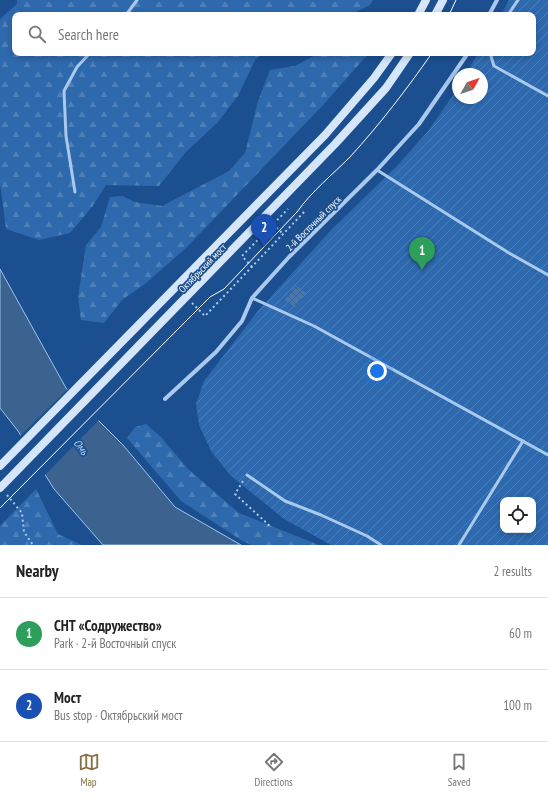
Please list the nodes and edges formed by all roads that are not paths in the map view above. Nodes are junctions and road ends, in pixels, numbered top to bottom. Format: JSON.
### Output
{"nodes":[{"id":1,"x":137,"y":0,"type":"edge"},
{"id":2,"x":426,"y":0,"type":"edge"},
{"id":3,"x":443,"y":0,"type":"edge"},
{"id":4,"x":497,"y":0,"type":"edge"},
{"id":5,"x":518,"y":0,"type":"edge"},
{"id":6,"x":128,"y":12,"type":"edge"},
{"id":7,"x":420,"y":12,"type":"edge"},
{"id":8,"x":437,"y":12,"type":"edge"},
{"id":9,"x":491,"y":12,"type":"edge"},
{"id":10,"x":510,"y":12,"type":"edge"},
{"id":11,"x":87,"y":56,"type":"edge"},
{"id":12,"x":390,"y":56,"type":"edge"},
{"id":13,"x":408,"y":56,"type":"edge"},
{"id":14,"x":466,"y":56,"type":"edge"},
{"id":15,"x":491,"y":56,"type":"edge"},
{"id":16,"x":548,"y":96,"type":"edge"},
{"id":17,"x":377,"y":170,"type":"junction"},
{"id":18,"x":75,"y":192,"type":"dead end"},
{"id":19,"x":548,"y":275,"type":"edge"},
{"id":20,"x":252,"y":298,"type":"junction"},
{"id":21,"x":164,"y":399,"type":"dead end"},
{"id":22,"x":523,"y":441,"type":"junction"},
{"id":23,"x":548,"y":455,"type":"edge"},
{"id":24,"x":0,"y":466,"type":"edge"},
{"id":25,"x":247,"y":475,"type":"road end"},
{"id":26,"x":2,"y":490,"type":"edge"},
{"id":27,"x":381,"y":545,"type":"edge"},
{"id":28,"x":459,"y":545,"type":"edge"}],
"edges":[{"from":1,"to":6,"type":"lane"},
{"from":2,"to":7,"type":"main road"},
{"from":3,"to":8,"type":"main road"},
{"from":4,"to":9,"type":"street"},
{"from":5,"to":10,"type":"lane"},
{"from":11,"to":18,"type":"lane"},
{"from":12,"to":24,"type":"main road","name":"Октябрьский мост"},
{"from":13,"to":26,"type":"main road","name":"Октябрьский мост"},
{"from":14,"to":17,"type":"street","name":"2-й Восточный спуск"},
{"from":15,"to":16,"type":"lane"},
{"from":17,"to":19,"type":"lane"},
{"from":17,"to":20,"type":"street","name":"2-й Восточный спуск"},
{"from":20,"to":21,"type":"street","name":"2-й Восточный спуск"},
{"from":20,"to":22,"type":"lane"},
{"from":22,"to":23,"type":"lane"},
{"from":22,"to":28,"type":"lane"},
{"from":25,"to":27,"type":"lane"}]}
